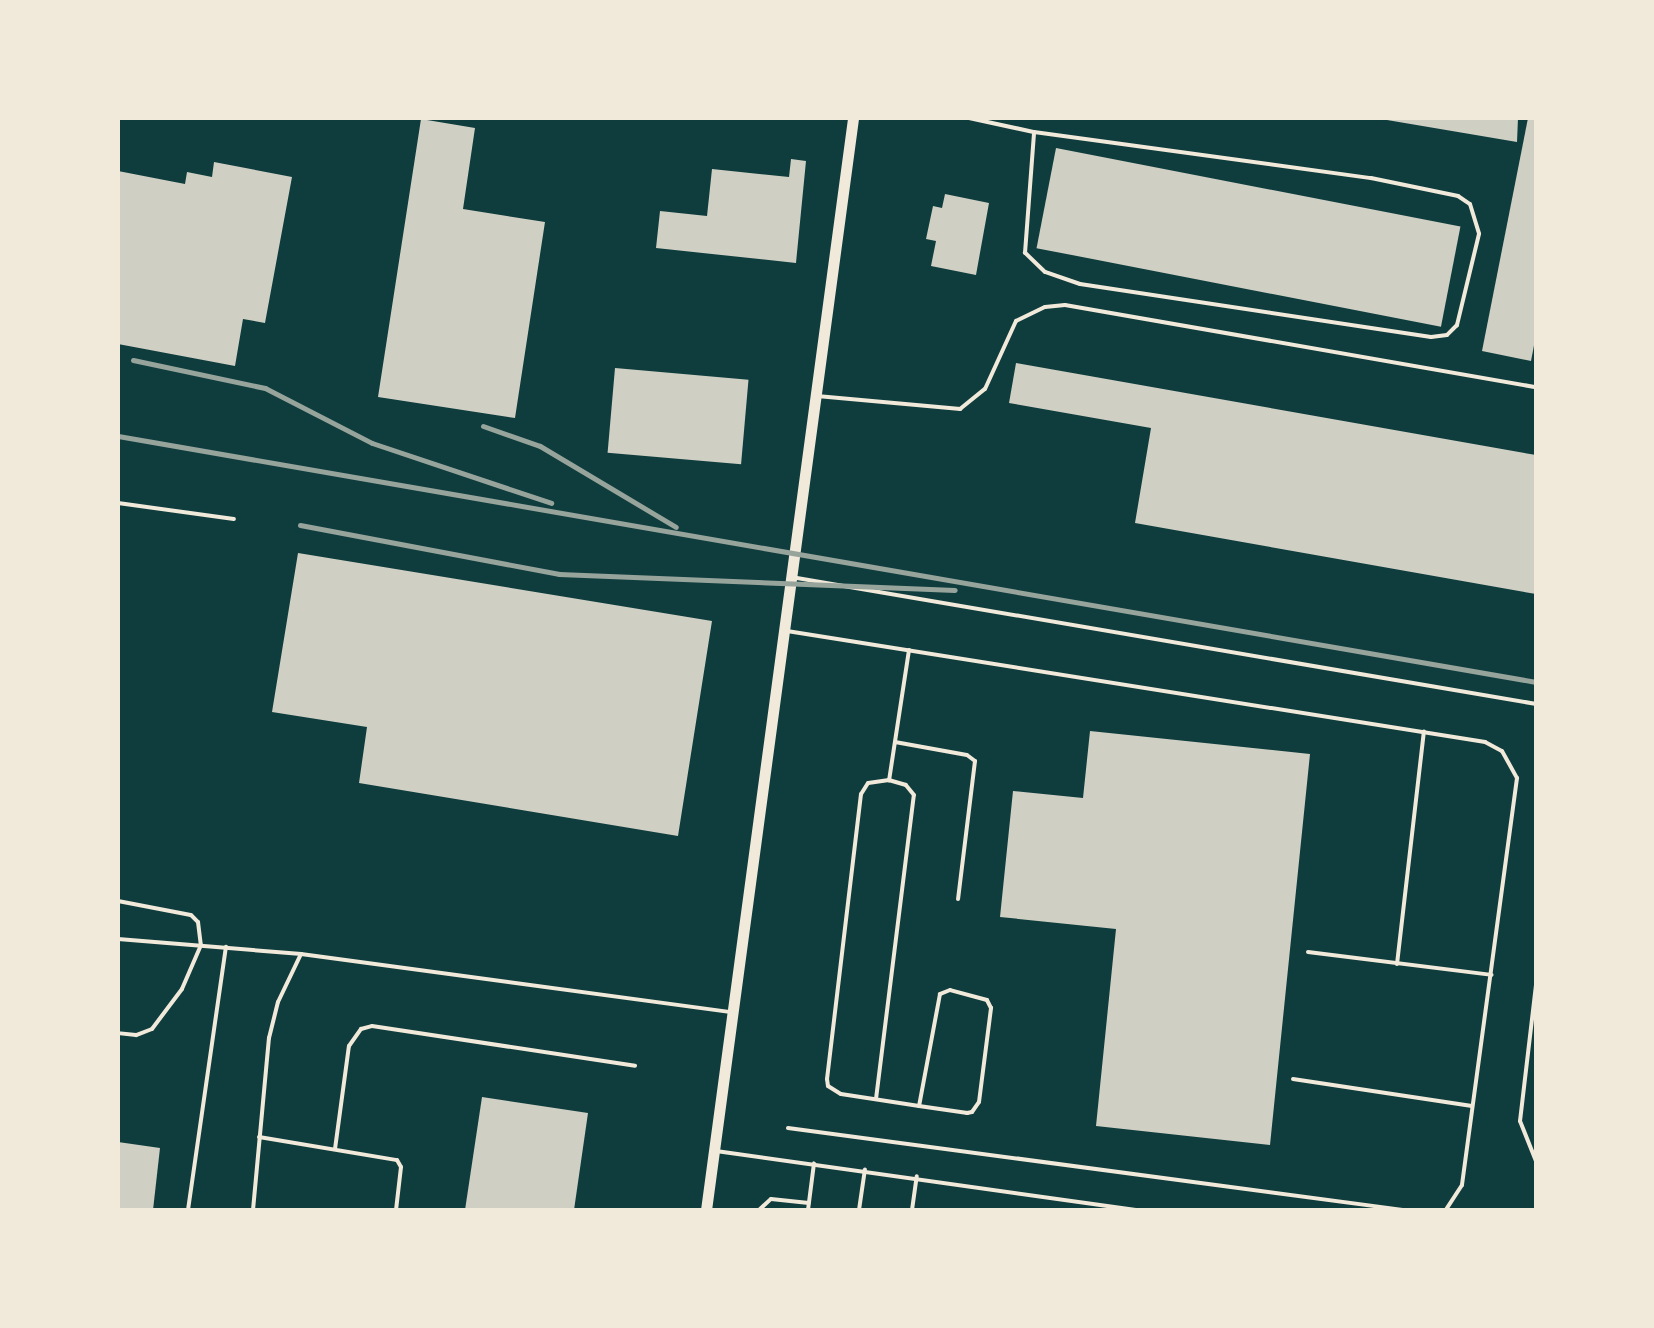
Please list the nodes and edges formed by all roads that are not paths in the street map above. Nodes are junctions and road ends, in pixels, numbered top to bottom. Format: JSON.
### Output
{"nodes":[{"id":1,"x":853,"y":118,"type":"edge"},
{"id":2,"x":969,"y":118,"type":"edge"},
{"id":3,"x":1034,"y":132,"type":"junction"},
{"id":4,"x":1536,"y":387,"type":"edge"},
{"id":5,"x":814,"y":396,"type":"junction"},
{"id":6,"x":118,"y":503,"type":"edge"},
{"id":7,"x":234,"y":519,"type":"dead end"},
{"id":8,"x":789,"y":576,"type":"junction"},
{"id":9,"x":781,"y":630,"type":"junction"},
{"id":10,"x":909,"y":650,"type":"junction"},
{"id":11,"x":1536,"y":704,"type":"edge"},
{"id":12,"x":1424,"y":732,"type":"junction"},
{"id":13,"x":895,"y":742,"type":"junction"},
{"id":14,"x":889,"y":780,"type":"junction"},
{"id":15,"x":958,"y":899,"type":"dead end"},
{"id":16,"x":118,"y":901,"type":"edge"},
{"id":17,"x":118,"y":939,"type":"edge"},
{"id":18,"x":201,"y":945,"type":"junction"},
{"id":19,"x":226,"y":947,"type":"junction"},
{"id":20,"x":1308,"y":952,"type":"dead end"},
{"id":21,"x":301,"y":954,"type":"junction"},
{"id":22,"x":1397,"y":964,"type":"junction"},
{"id":23,"x":1492,"y":975,"type":"junction"},
{"id":24,"x":1536,"y":985,"type":"edge"},
{"id":25,"x":732,"y":1013,"type":"junction"},
{"id":26,"x":118,"y":1033,"type":"edge"},
{"id":27,"x":635,"y":1066,"type":"dead end"},
{"id":28,"x":1293,"y":1079,"type":"dead end"},
{"id":29,"x":876,"y":1100,"type":"junction"},
{"id":30,"x":919,"y":1106,"type":"junction"},
{"id":31,"x":1473,"y":1106,"type":"junction"},
{"id":32,"x":788,"y":1128,"type":"dead end"},
{"id":33,"x":259,"y":1137,"type":"junction"},
{"id":34,"x":335,"y":1149,"type":"junction"},
{"id":35,"x":714,"y":1151,"type":"junction"},
{"id":36,"x":1536,"y":1161,"type":"edge"},
{"id":37,"x":814,"y":1163,"type":"junction"},
{"id":38,"x":865,"y":1169,"type":"junction"},
{"id":39,"x":917,"y":1176,"type":"junction"},
{"id":40,"x":809,"y":1203,"type":"junction"},
{"id":41,"x":188,"y":1210,"type":"edge"},
{"id":42,"x":253,"y":1210,"type":"edge"},
{"id":43,"x":396,"y":1210,"type":"edge"},
{"id":44,"x":706,"y":1210,"type":"edge"},
{"id":45,"x":759,"y":1210,"type":"edge"},
{"id":46,"x":808,"y":1210,"type":"edge"},
{"id":47,"x":859,"y":1210,"type":"edge"},
{"id":48,"x":912,"y":1210,"type":"edge"},
{"id":49,"x":1136,"y":1210,"type":"edge"},
{"id":50,"x":1403,"y":1210,"type":"edge"},
{"id":51,"x":1446,"y":1210,"type":"edge"}],
"edges":[{"from":1,"to":5,"type":"street"},
{"from":2,"to":3,"type":"lane"},
{"from":3,"to":3,"type":"lane"},
{"from":4,"to":5,"type":"lane"},
{"from":5,"to":8,"type":"street"},
{"from":6,"to":7,"type":"lane"},
{"from":8,"to":9,"type":"street"},
{"from":8,"to":11,"type":"lane"},
{"from":9,"to":10,"type":"lane"},
{"from":9,"to":25,"type":"street"},
{"from":10,"to":12,"type":"lane"},
{"from":10,"to":13,"type":"lane"},
{"from":12,"to":22,"type":"lane"},
{"from":12,"to":23,"type":"lane"},
{"from":13,"to":14,"type":"lane"},
{"from":13,"to":15,"type":"lane"},
{"from":14,"to":29,"type":"lane"},
{"from":14,"to":29,"type":"lane"},
{"from":16,"to":18,"type":"lane"},
{"from":17,"to":18,"type":"lane"},
{"from":18,"to":19,"type":"lane"},
{"from":18,"to":26,"type":"lane"},
{"from":19,"to":21,"type":"lane"},
{"from":19,"to":41,"type":"lane"},
{"from":20,"to":22,"type":"lane"},
{"from":21,"to":25,"type":"lane"},
{"from":21,"to":33,"type":"lane"},
{"from":22,"to":23,"type":"lane"},
{"from":23,"to":31,"type":"lane"},
{"from":24,"to":36,"type":"lane"},
{"from":25,"to":35,"type":"street"},
{"from":27,"to":34,"type":"lane"},
{"from":28,"to":31,"type":"lane"},
{"from":29,"to":30,"type":"lane"},
{"from":30,"to":30,"type":"lane"},
{"from":31,"to":51,"type":"lane"},
{"from":32,"to":50,"type":"lane"},
{"from":33,"to":34,"type":"lane"},
{"from":33,"to":42,"type":"lane"},
{"from":34,"to":43,"type":"lane"},
{"from":35,"to":37,"type":"lane"},
{"from":35,"to":44,"type":"street"},
{"from":37,"to":38,"type":"lane"},
{"from":37,"to":40,"type":"lane"},
{"from":38,"to":39,"type":"lane"},
{"from":38,"to":47,"type":"lane"},
{"from":39,"to":48,"type":"lane"},
{"from":39,"to":49,"type":"lane"},
{"from":40,"to":45,"type":"lane"},
{"from":40,"to":46,"type":"lane"}]}
